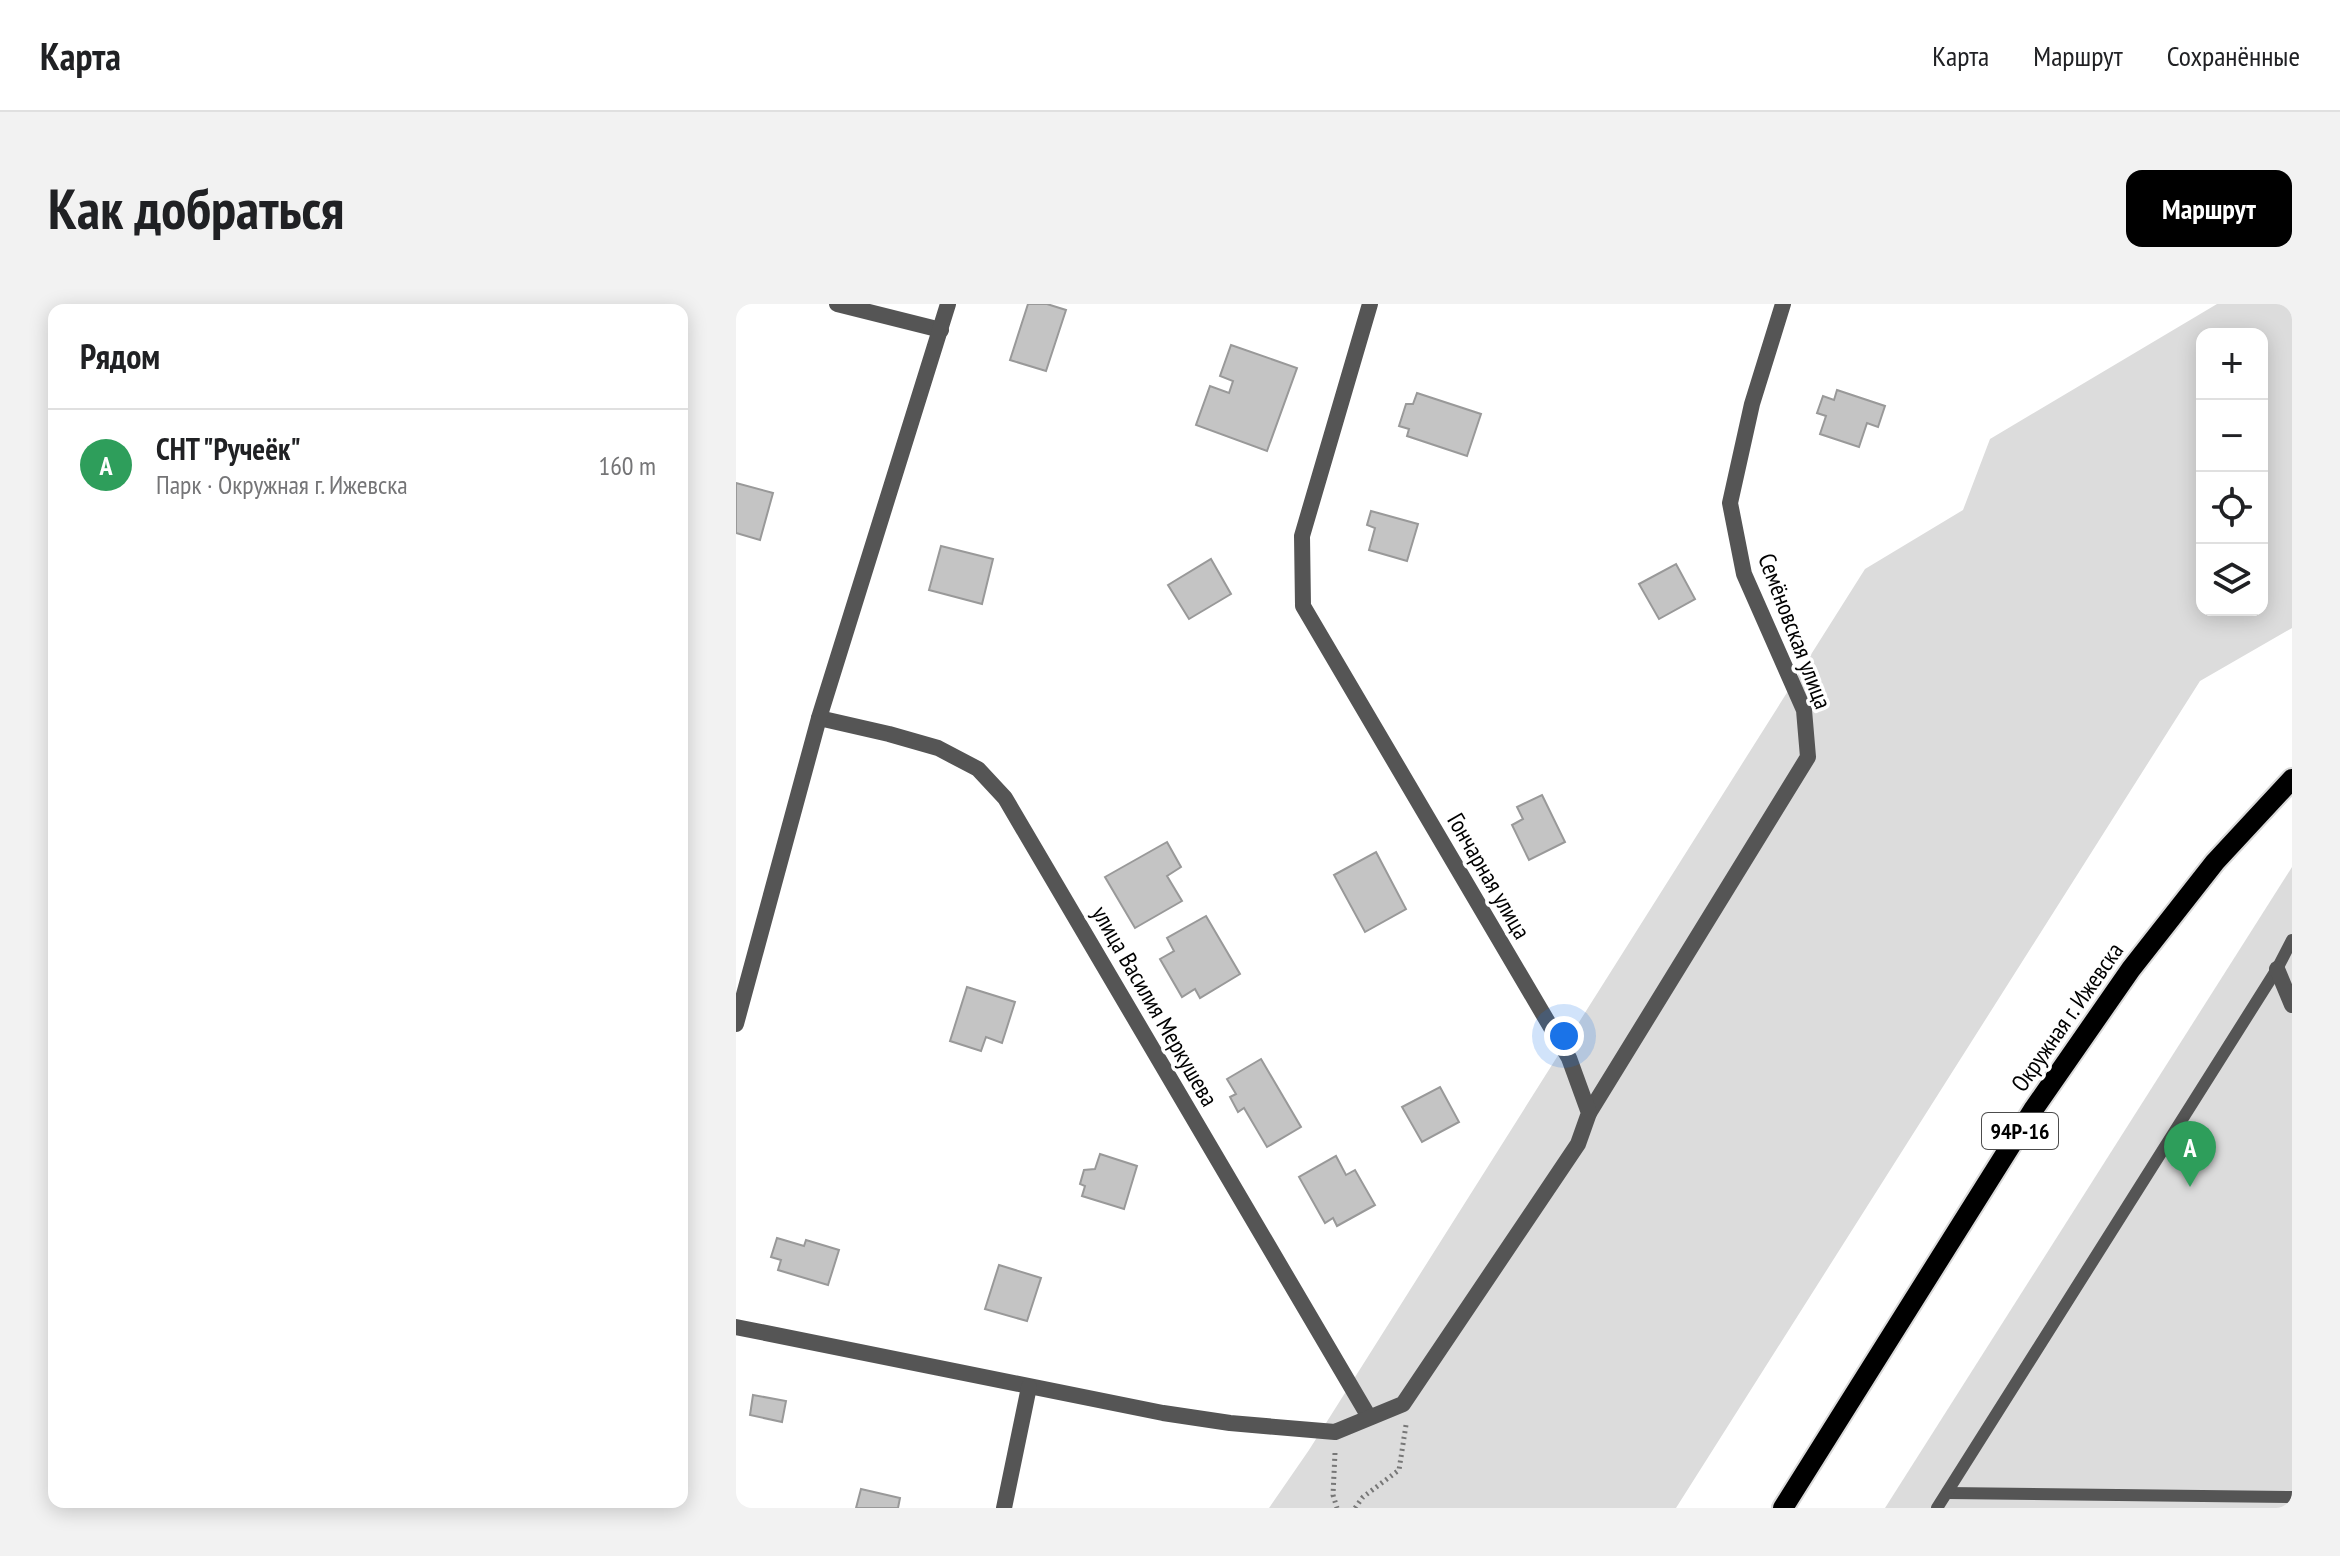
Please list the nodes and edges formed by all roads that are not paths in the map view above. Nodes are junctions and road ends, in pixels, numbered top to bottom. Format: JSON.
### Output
{"nodes":[{"id":1,"x":837,"y":304,"type":"edge"},
{"id":2,"x":948,"y":304,"type":"edge"},
{"id":3,"x":1370,"y":304,"type":"edge"},
{"id":4,"x":1783,"y":304,"type":"edge"},
{"id":5,"x":941,"y":330,"type":"junction"},
{"id":6,"x":819,"y":718,"type":"junction"},
{"id":7,"x":2292,"y":779,"type":"edge"},
{"id":8,"x":2292,"y":940,"type":"edge"},
{"id":9,"x":2277,"y":969,"type":"junction"},
{"id":10,"x":2292,"y":1005,"type":"edge"},
{"id":11,"x":736,"y":1024,"type":"edge"},
{"id":12,"x":1589,"y":1113,"type":"junction"},
{"id":13,"x":736,"y":1327,"type":"edge"},
{"id":14,"x":1029,"y":1387,"type":"junction"},
{"id":15,"x":1369,"y":1417,"type":"junction"},
{"id":16,"x":1947,"y":1493,"type":"junction"},
{"id":17,"x":2292,"y":1497,"type":"edge"},
{"id":18,"x":1004,"y":1508,"type":"edge"},
{"id":19,"x":1783,"y":1508,"type":"edge"},
{"id":20,"x":1937,"y":1508,"type":"edge"}],
"edges":[{"from":1,"to":5,"type":"street"},
{"from":2,"to":5,"type":"street"},
{"from":3,"to":12,"type":"street","name":"Гончарная улица"},
{"from":4,"to":12,"type":"street","name":"Семёновская улица"},
{"from":5,"to":6,"type":"street"},
{"from":6,"to":11,"type":"street"},
{"from":6,"to":15,"type":"street","name":"улица Василия Меркушева"},
{"from":7,"to":19,"type":"main road","name":"Окружная г. Ижевска","number":"94Р-16"},
{"from":8,"to":9,"type":"lane"},
{"from":9,"to":10,"type":"street"},
{"from":9,"to":16,"type":"lane"},
{"from":12,"to":15,"type":"street"},
{"from":13,"to":14,"type":"street"},
{"from":14,"to":15,"type":"street"},
{"from":14,"to":18,"type":"street"},
{"from":16,"to":17,"type":"lane"},
{"from":16,"to":20,"type":"lane"}]}
